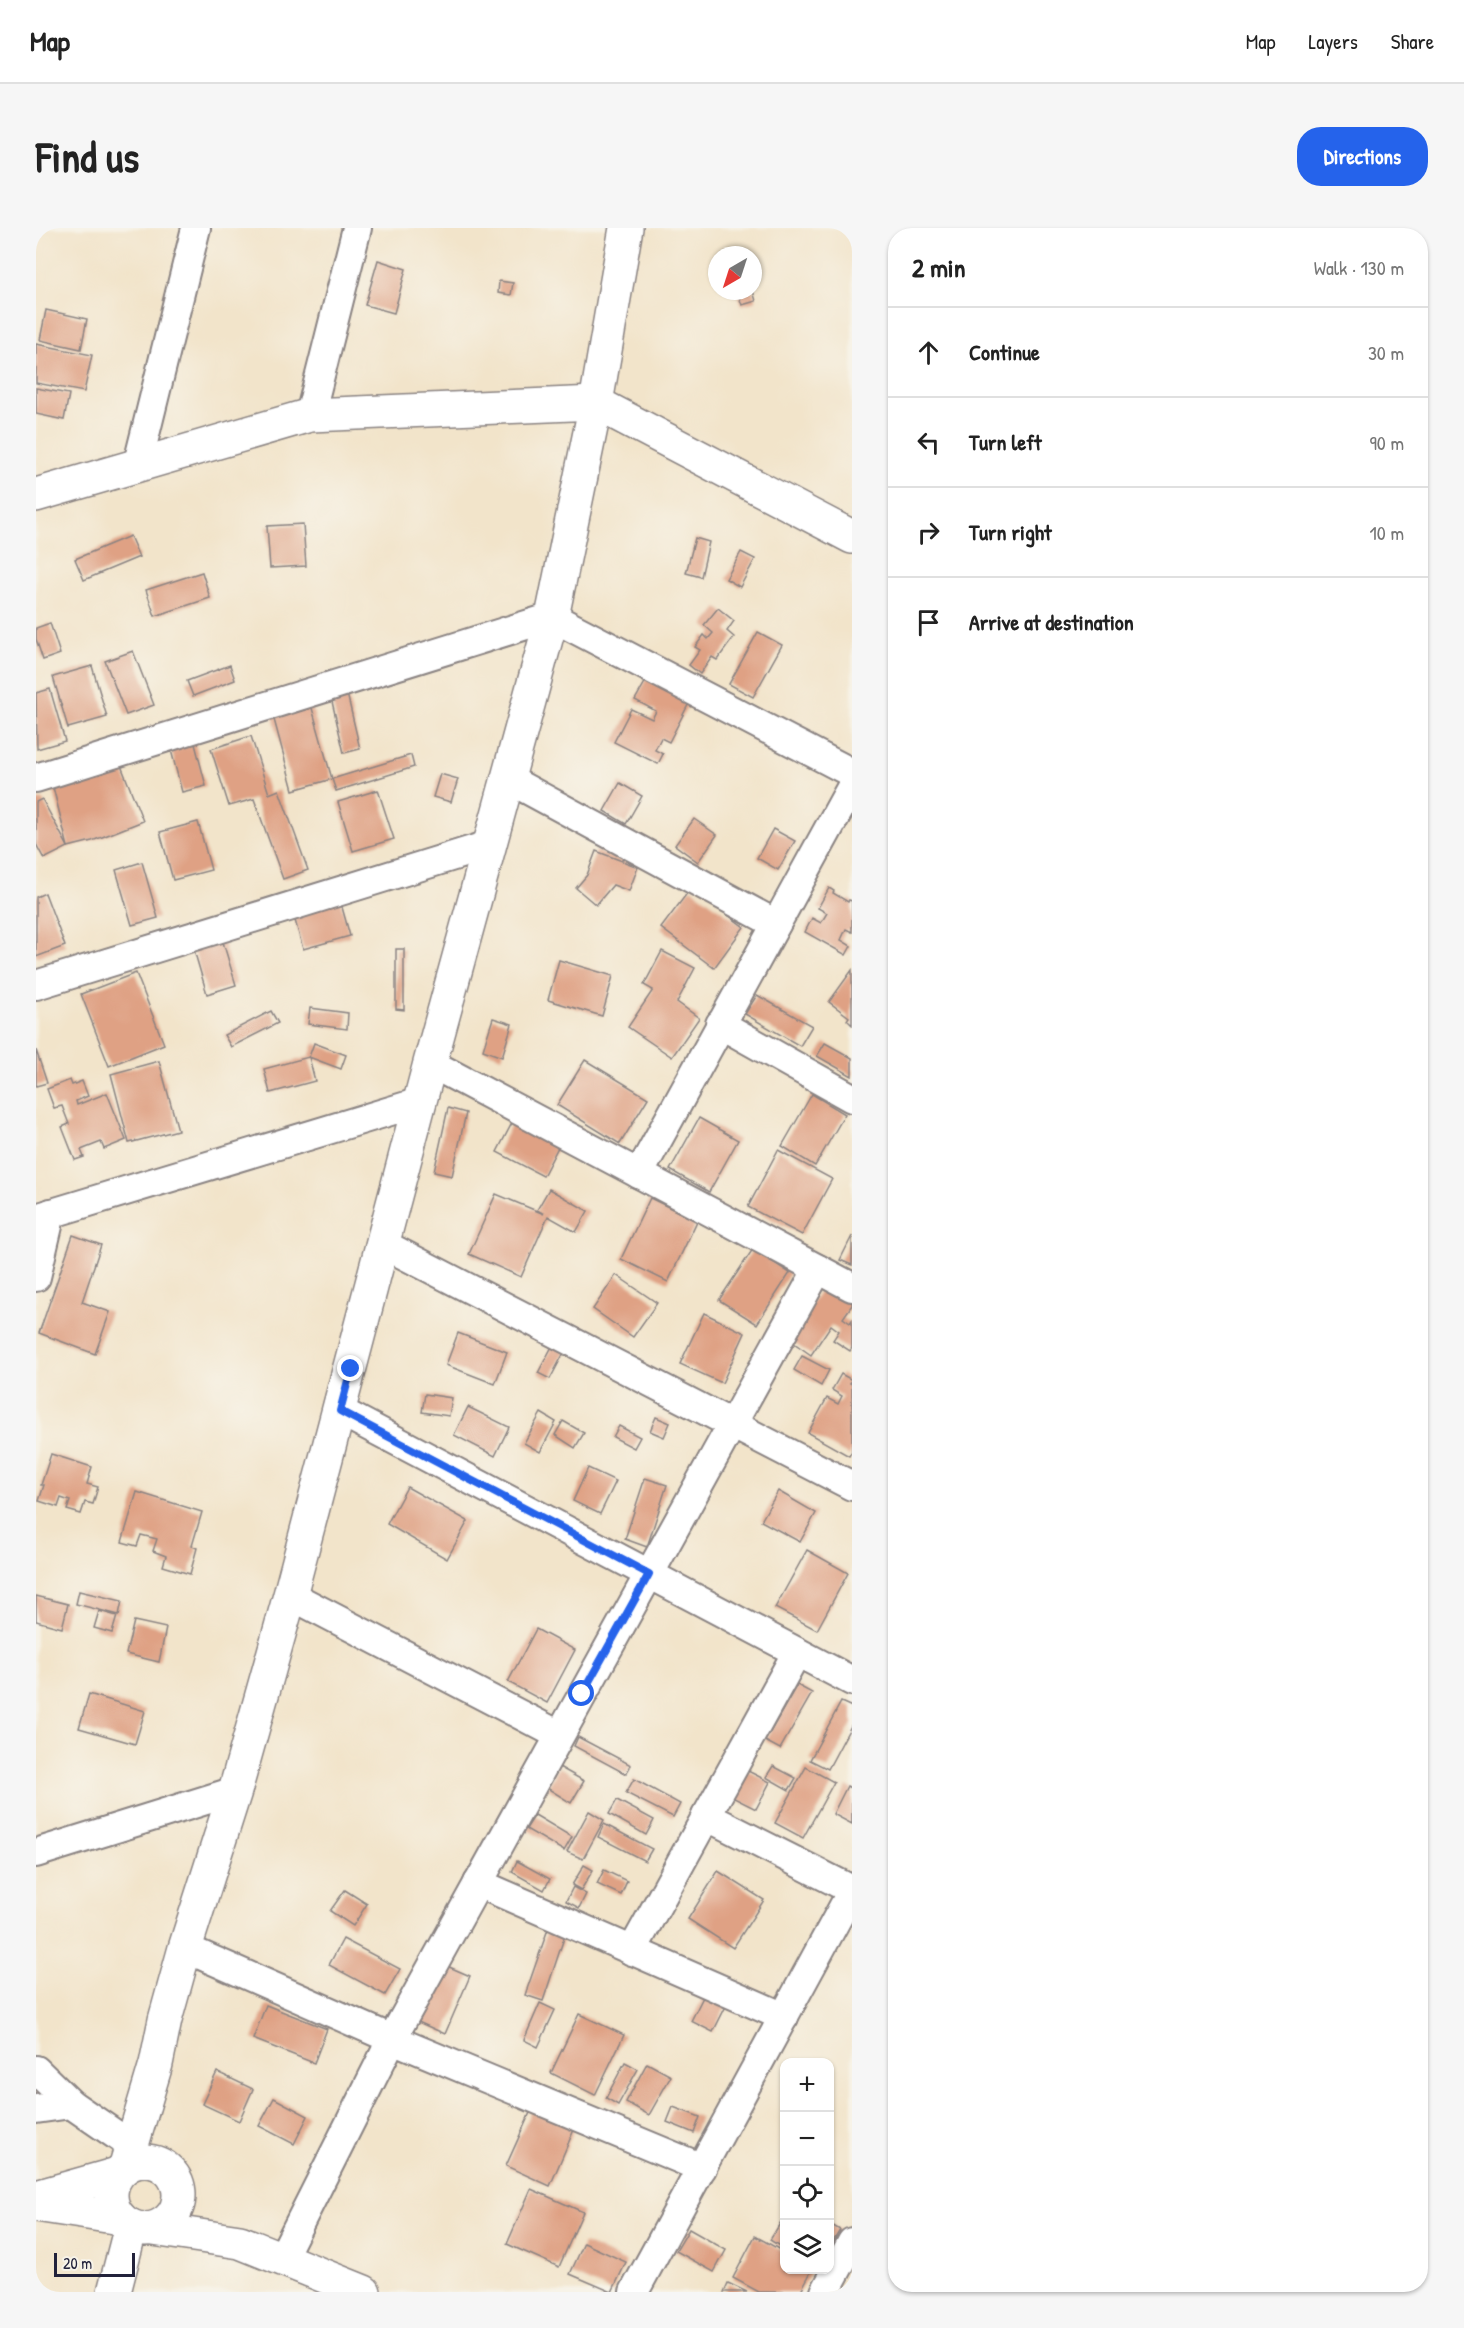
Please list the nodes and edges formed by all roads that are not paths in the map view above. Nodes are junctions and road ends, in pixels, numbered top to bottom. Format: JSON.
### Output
{"nodes":[{"id":1,"x":196,"y":228,"type":"edge"},
{"id":2,"x":357,"y":228,"type":"edge"},
{"id":3,"x":626,"y":228,"type":"edge"},
{"id":4,"x":596,"y":403,"type":"junction"},
{"id":5,"x":310,"y":415,"type":"junction"},
{"id":6,"x":137,"y":467,"type":"junction"},
{"id":7,"x":36,"y":495,"type":"edge"},
{"id":8,"x":852,"y":537,"type":"edge"},
{"id":9,"x":552,"y":617,"type":"junction"},
{"id":10,"x":852,"y":773,"type":"edge"},
{"id":11,"x":36,"y":778,"type":"edge"},
{"id":12,"x":508,"y":779,"type":"junction"},
{"id":13,"x":852,"y":786,"type":"edge"},
{"id":14,"x":489,"y":845,"type":"junction"},
{"id":15,"x":776,"y":924,"type":"junction"},
{"id":16,"x":36,"y":985,"type":"edge"},
{"id":17,"x":720,"y":1024,"type":"junction"},
{"id":18,"x":430,"y":1063,"type":"junction"},
{"id":19,"x":852,"y":1098,"type":"edge"},
{"id":20,"x":420,"y":1102,"type":"junction"},
{"id":21,"x":639,"y":1174,"type":"junction"},
{"id":22,"x":43,"y":1216,"type":"edge"},
{"id":23,"x":383,"y":1244,"type":"junction"},
{"id":24,"x":818,"y":1269,"type":"junction"},
{"id":25,"x":36,"y":1277,"type":"edge"},
{"id":26,"x":852,"y":1287,"type":"edge"},
{"id":27,"x":340,"y":1411,"type":"junction"},
{"id":28,"x":732,"y":1424,"type":"junction"},
{"id":29,"x":852,"y":1486,"type":"edge"},
{"id":30,"x":649,"y":1574,"type":"junction"},
{"id":31,"x":290,"y":1595,"type":"junction"},
{"id":32,"x":797,"y":1652,"type":"junction"},
{"id":33,"x":852,"y":1681,"type":"edge"},
{"id":34,"x":559,"y":1735,"type":"junction"},
{"id":35,"x":235,"y":1791,"type":"junction"},
{"id":36,"x":706,"y":1816,"type":"junction"},
{"id":37,"x":36,"y":1853,"type":"edge"},
{"id":38,"x":478,"y":1883,"type":"junction"},
{"id":39,"x":852,"y":1890,"type":"edge"},
{"id":40,"x":185,"y":1948,"type":"junction"},
{"id":41,"x":632,"y":1951,"type":"junction"},
{"id":42,"x":784,"y":2017,"type":"junction"},
{"id":43,"x":392,"y":2039,"type":"junction"},
{"id":44,"x":156,"y":2064,"type":"junction"},
{"id":45,"x":36,"y":2070,"type":"edge"},
{"id":46,"x":71,"y":2104,"type":"junction"},
{"id":47,"x":36,"y":2109,"type":"edge"},
{"id":48,"x":125,"y":2162,"type":"junction"},
{"id":49,"x":161,"y":2164,"type":"junction"},
{"id":50,"x":702,"y":2168,"type":"junction"},
{"id":51,"x":180,"y":2193,"type":"junction"},
{"id":52,"x":36,"y":2196,"type":"edge"},
{"id":53,"x":36,"y":2205,"type":"edge"},
{"id":54,"x":134,"y":2224,"type":"junction"},
{"id":55,"x":240,"y":2242,"type":"junction"},
{"id":56,"x":852,"y":2242,"type":"edge"},
{"id":57,"x":282,"y":2258,"type":"junction"},
{"id":58,"x":114,"y":2292,"type":"edge"},
{"id":59,"x":364,"y":2292,"type":"edge"},
{"id":60,"x":634,"y":2292,"type":"edge"},
{"id":61,"x":825,"y":2292,"type":"edge"}],
"edges":[{"from":1,"to":6,"type":"street"},
{"from":2,"to":5,"type":"street"},
{"from":3,"to":4,"type":"main road"},
{"from":4,"to":5,"type":"main road"},
{"from":4,"to":8,"type":"main road"},
{"from":4,"to":9,"type":"main road"},
{"from":5,"to":6,"type":"main road"},
{"from":6,"to":7,"type":"main road"},
{"from":9,"to":10,"type":"street"},
{"from":9,"to":11,"type":"street"},
{"from":9,"to":12,"type":"main road"},
{"from":12,"to":14,"type":"main road"},
{"from":12,"to":15,"type":"street"},
{"from":13,"to":15,"type":"street"},
{"from":14,"to":16,"type":"street"},
{"from":14,"to":18,"type":"main road"},
{"from":15,"to":17,"type":"street"},
{"from":17,"to":19,"type":"street"},
{"from":17,"to":21,"type":"street"},
{"from":18,"to":20,"type":"main road"},
{"from":18,"to":21,"type":"street"},
{"from":20,"to":22,"type":"street"},
{"from":20,"to":23,"type":"main road"},
{"from":21,"to":24,"type":"street"},
{"from":22,"to":25,"type":"street"},
{"from":23,"to":27,"type":"main road"},
{"from":23,"to":28,"type":"street"},
{"from":24,"to":26,"type":"street"},
{"from":24,"to":28,"type":"street"},
{"from":27,"to":30,"type":"street"},
{"from":27,"to":31,"type":"main road"},
{"from":28,"to":29,"type":"street"},
{"from":28,"to":30,"type":"street"},
{"from":30,"to":32,"type":"street"},
{"from":30,"to":34,"type":"street"},
{"from":31,"to":34,"type":"street"},
{"from":31,"to":35,"type":"main road"},
{"from":32,"to":33,"type":"street"},
{"from":32,"to":36,"type":"street"},
{"from":34,"to":38,"type":"street"},
{"from":35,"to":37,"type":"street"},
{"from":35,"to":40,"type":"main road"},
{"from":36,"to":39,"type":"street"},
{"from":36,"to":41,"type":"street"},
{"from":38,"to":41,"type":"street"},
{"from":38,"to":43,"type":"street"},
{"from":39,"to":42,"type":"street"},
{"from":40,"to":43,"type":"street"},
{"from":40,"to":44,"type":"main road"},
{"from":41,"to":42,"type":"street"},
{"from":42,"to":50,"type":"street"},
{"from":43,"to":50,"type":"street"},
{"from":43,"to":57,"type":"street"},
{"from":44,"to":48,"type":"main road"},
{"from":44,"to":49,"type":"main road"},
{"from":45,"to":46,"type":"street"},
{"from":46,"to":47,"type":"street"},
{"from":46,"to":48,"type":"street"},
{"from":48,"to":49,"type":"main road"},
{"from":48,"to":52,"type":"main road"},
{"from":48,"to":54,"type":"main road"},
{"from":49,"to":51,"type":"main road"},
{"from":50,"to":60,"type":"street"},
{"from":51,"to":54,"type":"main road"},
{"from":51,"to":55,"type":"main road"},
{"from":53,"to":54,"type":"main road"},
{"from":54,"to":55,"type":"main road"},
{"from":54,"to":58,"type":"main road"},
{"from":55,"to":57,"type":"main road"},
{"from":56,"to":61,"type":"street"},
{"from":57,"to":59,"type":"main road"}]}
